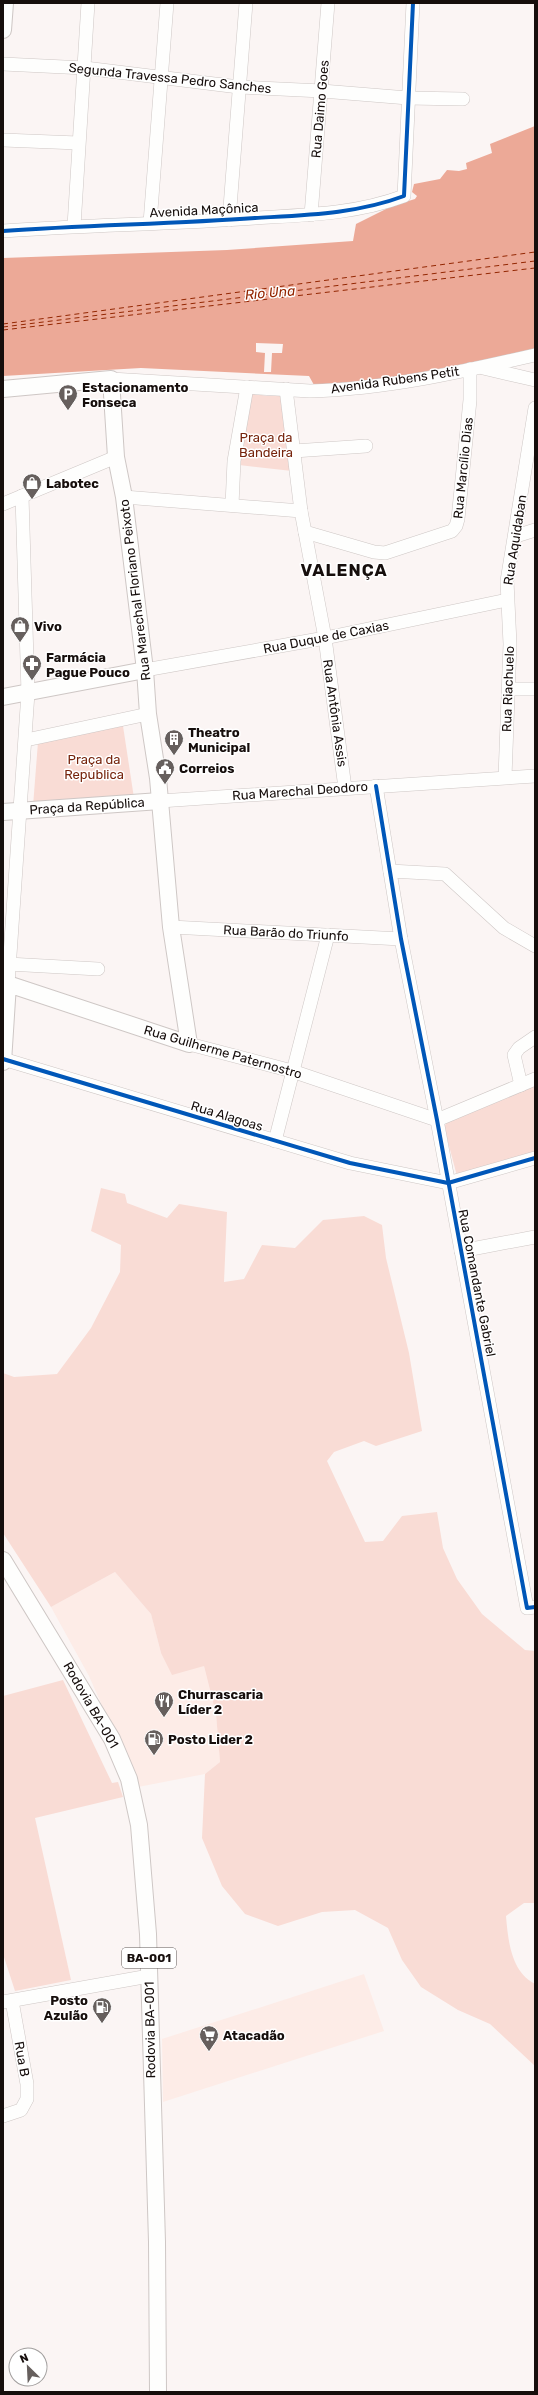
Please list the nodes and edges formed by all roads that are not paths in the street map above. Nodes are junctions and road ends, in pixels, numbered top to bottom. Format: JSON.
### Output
{"nodes":[{"id":1,"x":5,"y":3,"type":"edge"},
{"id":2,"x":88,"y":3,"type":"edge"},
{"id":3,"x":166,"y":3,"type":"edge"},
{"id":4,"x":246,"y":3,"type":"edge"},
{"id":5,"x":328,"y":3,"type":"edge"},
{"id":6,"x":413,"y":3,"type":"edge"},
{"id":7,"x":3,"y":30,"type":"edge"},
{"id":8,"x":3,"y":64,"type":"edge"},
{"id":9,"x":84,"y":68,"type":"junction"},
{"id":10,"x":162,"y":78,"type":"junction"},
{"id":11,"x":239,"y":87,"type":"junction"},
{"id":12,"x":322,"y":91,"type":"junction"},
{"id":13,"x":408,"y":98,"type":"junction"},
{"id":14,"x":463,"y":99,"type":"dead end"},
{"id":15,"x":3,"y":140,"type":"edge"},
{"id":16,"x":78,"y":143,"type":"junction"},
{"id":17,"x":311,"y":215,"type":"junction"},
{"id":18,"x":229,"y":220,"type":"junction"},
{"id":19,"x":150,"y":223,"type":"junction"},
{"id":20,"x":74,"y":226,"type":"junction"},
{"id":21,"x":3,"y":231,"type":"edge"},
{"id":22,"x":535,"y":355,"type":"edge"},
{"id":23,"x":475,"y":368,"type":"junction"},
{"id":24,"x":111,"y":379,"type":"junction"},
{"id":25,"x":535,"y":380,"type":"edge"},
{"id":26,"x":247,"y":387,"type":"junction"},
{"id":27,"x":3,"y":389,"type":"edge"},
{"id":28,"x":286,"y":389,"type":"junction"},
{"id":29,"x":535,"y":408,"type":"edge"},
{"id":30,"x":366,"y":446,"type":"dead end"},
{"id":31,"x":294,"y":451,"type":"junction"},
{"id":32,"x":116,"y":457,"type":"junction"},
{"id":33,"x":22,"y":496,"type":"junction"},
{"id":34,"x":124,"y":497,"type":"junction"},
{"id":35,"x":3,"y":504,"type":"edge"},
{"id":36,"x":232,"y":505,"type":"junction"},
{"id":37,"x":301,"y":510,"type":"junction"},
{"id":38,"x":535,"y":530,"type":"edge"},
{"id":39,"x":305,"y":532,"type":"junction"},
{"id":40,"x":516,"y":536,"type":"junction"},
{"id":41,"x":507,"y":600,"type":"junction"},
{"id":42,"x":325,"y":638,"type":"junction"},
{"id":43,"x":145,"y":670,"type":"junction"},
{"id":44,"x":509,"y":689,"type":"junction"},
{"id":45,"x":535,"y":689,"type":"edge"},
{"id":46,"x":28,"y":693,"type":"junction"},
{"id":47,"x":3,"y":697,"type":"edge"},
{"id":48,"x":148,"y":714,"type":"junction"},
{"id":49,"x":26,"y":740,"type":"junction"},
{"id":50,"x":535,"y":776,"type":"edge"},
{"id":51,"x":505,"y":777,"type":"junction"},
{"id":52,"x":376,"y":786,"type":"junction"},
{"id":53,"x":345,"y":788,"type":"junction"},
{"id":54,"x":160,"y":801,"type":"junction"},
{"id":55,"x":19,"y":811,"type":"junction"},
{"id":56,"x":3,"y":812,"type":"edge"},
{"id":57,"x":390,"y":871,"type":"junction"},
{"id":58,"x":171,"y":927,"type":"junction"},
{"id":59,"x":328,"y":935,"type":"junction"},
{"id":60,"x":401,"y":939,"type":"junction"},
{"id":61,"x":535,"y":946,"type":"edge"},
{"id":62,"x":8,"y":964,"type":"junction"},
{"id":63,"x":98,"y":969,"type":"dead end"},
{"id":64,"x":6,"y":983,"type":"edge"},
{"id":65,"x":535,"y":1037,"type":"edge"},
{"id":66,"x":189,"y":1044,"type":"junction"},
{"id":67,"x":3,"y":1060,"type":"edge"},
{"id":68,"x":292,"y":1071,"type":"junction"},
{"id":69,"x":535,"y":1079,"type":"edge"},
{"id":70,"x":521,"y":1085,"type":"junction"},
{"id":71,"x":437,"y":1120,"type":"junction"},
{"id":72,"x":274,"y":1141,"type":"junction"},
{"id":73,"x":535,"y":1158,"type":"edge"},
{"id":74,"x":448,"y":1183,"type":"junction"},
{"id":75,"x":535,"y":1238,"type":"edge"},
{"id":76,"x":461,"y":1250,"type":"junction"},
{"id":77,"x":3,"y":1560,"type":"edge"},
{"id":78,"x":531,"y":1607,"type":"edge"},
{"id":79,"x":149,"y":1976,"type":"junction"},
{"id":80,"x":7,"y":2002,"type":"edge"},
{"id":81,"x":3,"y":2116,"type":"edge"},
{"id":82,"x":158,"y":2392,"type":"edge"}],
"edges":[{"from":1,"to":7,"type":"main road"},
{"from":2,"to":9,"type":"street"},
{"from":3,"to":10,"type":"street"},
{"from":4,"to":11,"type":"street"},
{"from":5,"to":12,"type":"street","name":"Rua Daimo Goes"},
{"from":6,"to":13,"type":"street"},
{"from":8,"to":9,"type":"street","name":"Segunda Travessa Pedro Sanches"},
{"from":9,"to":10,"type":"street","name":"Segunda Travessa Pedro Sanches"},
{"from":9,"to":16,"type":"street"},
{"from":10,"to":11,"type":"street","name":"Segunda Travessa Pedro Sanches"},
{"from":10,"to":19,"type":"street"},
{"from":11,"to":12,"type":"street","name":"Segunda Travessa Pedro Sanches"},
{"from":11,"to":18,"type":"street"},
{"from":12,"to":13,"type":"street","name":"Segunda Travessa Pedro Sanches"},
{"from":12,"to":17,"type":"street","name":"Rua Daimo Goes"},
{"from":13,"to":14,"type":"street","name":"Segunda Travessa Pedro Sanches"},
{"from":13,"to":17,"type":"street","name":"Avenida Maçônica"},
{"from":15,"to":16,"type":"street"},
{"from":16,"to":20,"type":"street"},
{"from":17,"to":18,"type":"street","name":"Avenida Maçônica"},
{"from":18,"to":19,"type":"street","name":"Avenida Maçônica"},
{"from":19,"to":20,"type":"street","name":"Avenida Maçônica"},
{"from":20,"to":21,"type":"street","name":"Avenida Maçônica"},
{"from":22,"to":23,"type":"street","name":"Avenida Rubens Petit"},
{"from":23,"to":25,"type":"street","name":"Avenida Rubens Petit"},
{"from":23,"to":28,"type":"street","name":"Avenida Rubens Petit"},
{"from":23,"to":39,"type":"street","name":"Rua Marcílio Dias"},
{"from":24,"to":26,"type":"street"},
{"from":24,"to":27,"type":"main road"},
{"from":24,"to":32,"type":"main road","name":"Rua Marechal Floriano Peixoto"},
{"from":26,"to":28,"type":"street"},
{"from":26,"to":36,"type":"street"},
{"from":28,"to":31,"type":"street","name":"Rua Antônia Assis"},
{"from":29,"to":40,"type":"street","name":"Rua Aquidaban"},
{"from":30,"to":31,"type":"street"},
{"from":31,"to":37,"type":"street","name":"Rua Antônia Assis"},
{"from":32,"to":33,"type":"street"},
{"from":32,"to":34,"type":"main road","name":"Rua Marechal Floriano Peixoto"},
{"from":33,"to":35,"type":"street"},
{"from":33,"to":46,"type":"street","name":"Praça da República"},
{"from":34,"to":36,"type":"street"},
{"from":34,"to":43,"type":"main road","name":"Rua Marechal Floriano Peixoto"},
{"from":36,"to":37,"type":"street"},
{"from":37,"to":39,"type":"street","name":"Rua Antônia Assis"},
{"from":38,"to":40,"type":"street"},
{"from":39,"to":42,"type":"street","name":"Rua Antônia Assis"},
{"from":40,"to":41,"type":"street","name":"Rua Aquidaban"},
{"from":41,"to":42,"type":"street","name":"Rua Duque de Caxias"},
{"from":41,"to":44,"type":"street","name":"Rua Riachuelo"},
{"from":42,"to":43,"type":"street","name":"Rua Duque de Caxias"},
{"from":42,"to":53,"type":"street","name":"Rua Antônia Assis"},
{"from":43,"to":46,"type":"main road"},
{"from":43,"to":48,"type":"main road","name":"Rua Marechal Floriano Peixoto"},
{"from":44,"to":45,"type":"street"},
{"from":44,"to":51,"type":"street","name":"Rua Riachuelo"},
{"from":46,"to":47,"type":"main road"},
{"from":46,"to":49,"type":"street","name":"Praça da República"},
{"from":48,"to":49,"type":"street"},
{"from":48,"to":54,"type":"main road","name":"Rua Marechal Floriano Peixoto"},
{"from":49,"to":55,"type":"street","name":"Praça da República"},
{"from":50,"to":51,"type":"street","name":"Rua Marechal Deodoro"},
{"from":51,"to":52,"type":"street","name":"Rua Marechal Deodoro"},
{"from":52,"to":53,"type":"street","name":"Rua Marechal Deodoro"},
{"from":52,"to":57,"type":"street","name":"Rua Comandante Gabriel"},
{"from":53,"to":54,"type":"street","name":"Rua Marechal Deodoro"},
{"from":54,"to":55,"type":"main road","name":"Praça da República"},
{"from":54,"to":58,"type":"main road","name":"Rua Marechal Floriano Peixoto"},
{"from":55,"to":56,"type":"main road"},
{"from":55,"to":62,"type":"street"},
{"from":57,"to":60,"type":"street","name":"Rua Comandante Gabriel"},
{"from":57,"to":61,"type":"street"},
{"from":58,"to":59,"type":"street","name":"Rua Barão do Triunfo"},
{"from":58,"to":66,"type":"main road","name":"Rua Marechal Floriano Peixoto"},
{"from":59,"to":60,"type":"street","name":"Rua Barão do Triunfo"},
{"from":59,"to":68,"type":"street"},
{"from":60,"to":71,"type":"street","name":"Rua Comandante Gabriel"},
{"from":62,"to":63,"type":"street"},
{"from":62,"to":64,"type":"street"},
{"from":64,"to":66,"type":"main road","name":"Rua Guilherme Paternostro"},
{"from":64,"to":67,"type":"main road"},
{"from":65,"to":70,"type":"street"},
{"from":66,"to":68,"type":"street","name":"Rua Guilherme Paternostro"},
{"from":67,"to":72,"type":"street","name":"Rua Alagoas"},
{"from":68,"to":71,"type":"street","name":"Rua Guilherme Paternostro"},
{"from":68,"to":72,"type":"street"},
{"from":69,"to":70,"type":"street"},
{"from":70,"to":71,"type":"street"},
{"from":71,"to":74,"type":"street","name":"Rua Comandante Gabriel"},
{"from":72,"to":74,"type":"street","name":"Rua Alagoas"},
{"from":73,"to":74,"type":"street"},
{"from":74,"to":76,"type":"street","name":"Rua Comandante Gabriel"},
{"from":75,"to":76,"type":"street"},
{"from":76,"to":78,"type":"street","name":"Rua Comandante Gabriel"},
{"from":77,"to":79,"type":"main road","name":"Rodovia BA-001","number":"BA-001"},
{"from":79,"to":80,"type":"street"},
{"from":79,"to":82,"type":"main road","name":"Rodovia BA-001","number":"BA-001"},
{"from":80,"to":81,"type":"street","name":"Rua B"}]}
